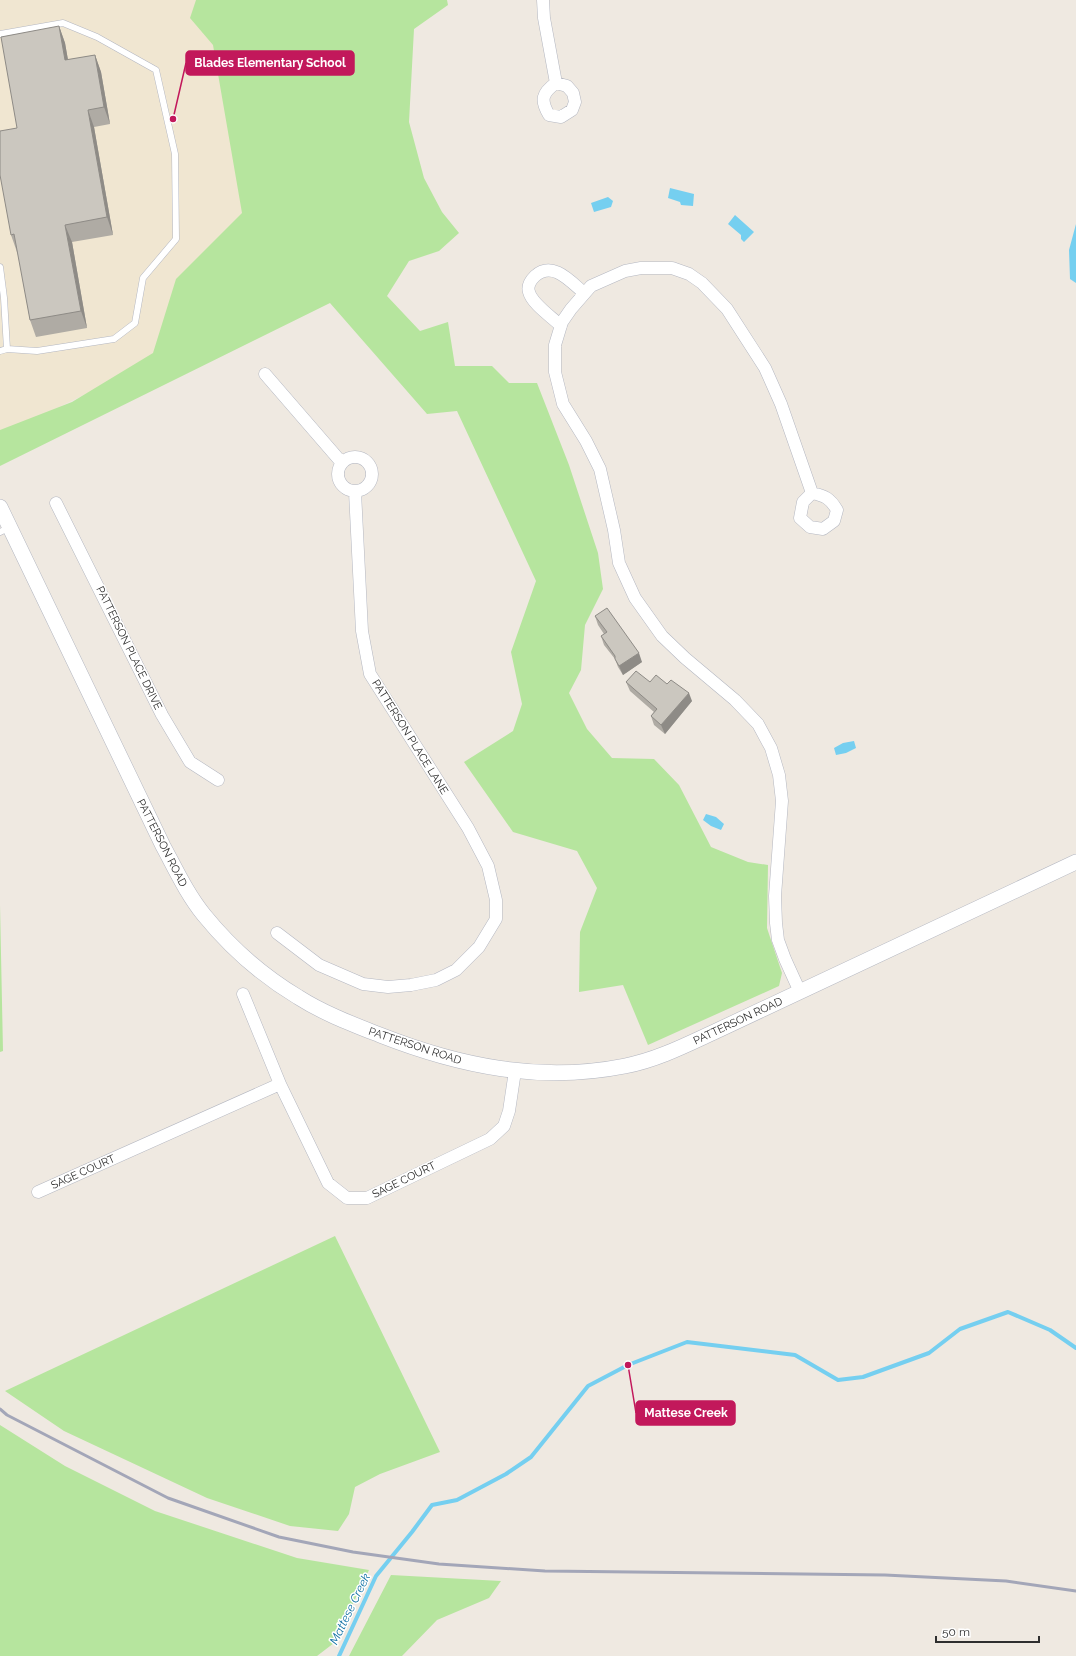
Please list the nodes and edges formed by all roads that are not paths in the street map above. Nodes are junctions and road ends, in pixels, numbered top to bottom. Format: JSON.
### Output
{"nodes":[{"id":1,"x":543,"y":0,"type":"edge"},
{"id":2,"x":0,"y":34,"type":"edge"},
{"id":3,"x":556,"y":83,"type":"dead end"},
{"id":4,"x":0,"y":267,"type":"edge"},
{"id":5,"x":584,"y":294,"type":"junction"},
{"id":6,"x":2,"y":297,"type":"edge"},
{"id":7,"x":561,"y":326,"type":"junction"},
{"id":8,"x":7,"y":349,"type":"junction"},
{"id":9,"x":0,"y":351,"type":"edge"},
{"id":10,"x":265,"y":374,"type":"dead end"},
{"id":11,"x":342,"y":463,"type":"junction"},
{"id":12,"x":355,"y":492,"type":"junction"},
{"id":13,"x":812,"y":493,"type":"dead end"},
{"id":14,"x":56,"y":503,"type":"dead end"},
{"id":15,"x":0,"y":507,"type":"edge"},
{"id":16,"x":5,"y":529,"type":"edge"},
{"id":17,"x":218,"y":780,"type":"dead end"},
{"id":18,"x":1076,"y":862,"type":"edge"},
{"id":19,"x":277,"y":933,"type":"dead end"},
{"id":20,"x":800,"y":992,"type":"junction"},
{"id":21,"x":243,"y":994,"type":"dead end"},
{"id":22,"x":515,"y":1071,"type":"junction"},
{"id":23,"x":280,"y":1084,"type":"junction"},
{"id":24,"x":38,"y":1192,"type":"dead end"}],
"edges":[{"from":1,"to":3,"type":"street"},
{"from":2,"to":8,"type":"lane"},
{"from":4,"to":6,"type":"lane"},
{"from":5,"to":7,"type":"street"},
{"from":5,"to":7,"type":"street"},
{"from":5,"to":13,"type":"street"},
{"from":6,"to":8,"type":"lane"},
{"from":7,"to":20,"type":"street"},
{"from":8,"to":9,"type":"lane"},
{"from":10,"to":11,"type":"street"},
{"from":11,"to":12,"type":"street"},
{"from":11,"to":12,"type":"street"},
{"from":12,"to":19,"type":"street","name":"PATTERSON PLACE LANE"},
{"from":14,"to":17,"type":"street","name":"PATTERSON PLACE DRIVE"},
{"from":15,"to":16,"type":"street","name":"PATTERSON ROAD"},
{"from":16,"to":22,"type":"street","name":"PATTERSON ROAD"},
{"from":18,"to":20,"type":"street","name":"PATTERSON ROAD"},
{"from":20,"to":22,"type":"street","name":"PATTERSON ROAD"},
{"from":21,"to":23,"type":"street","name":"SAGE COURT"},
{"from":22,"to":23,"type":"street","name":"SAGE COURT"},
{"from":23,"to":24,"type":"street","name":"SAGE COURT"}]}
